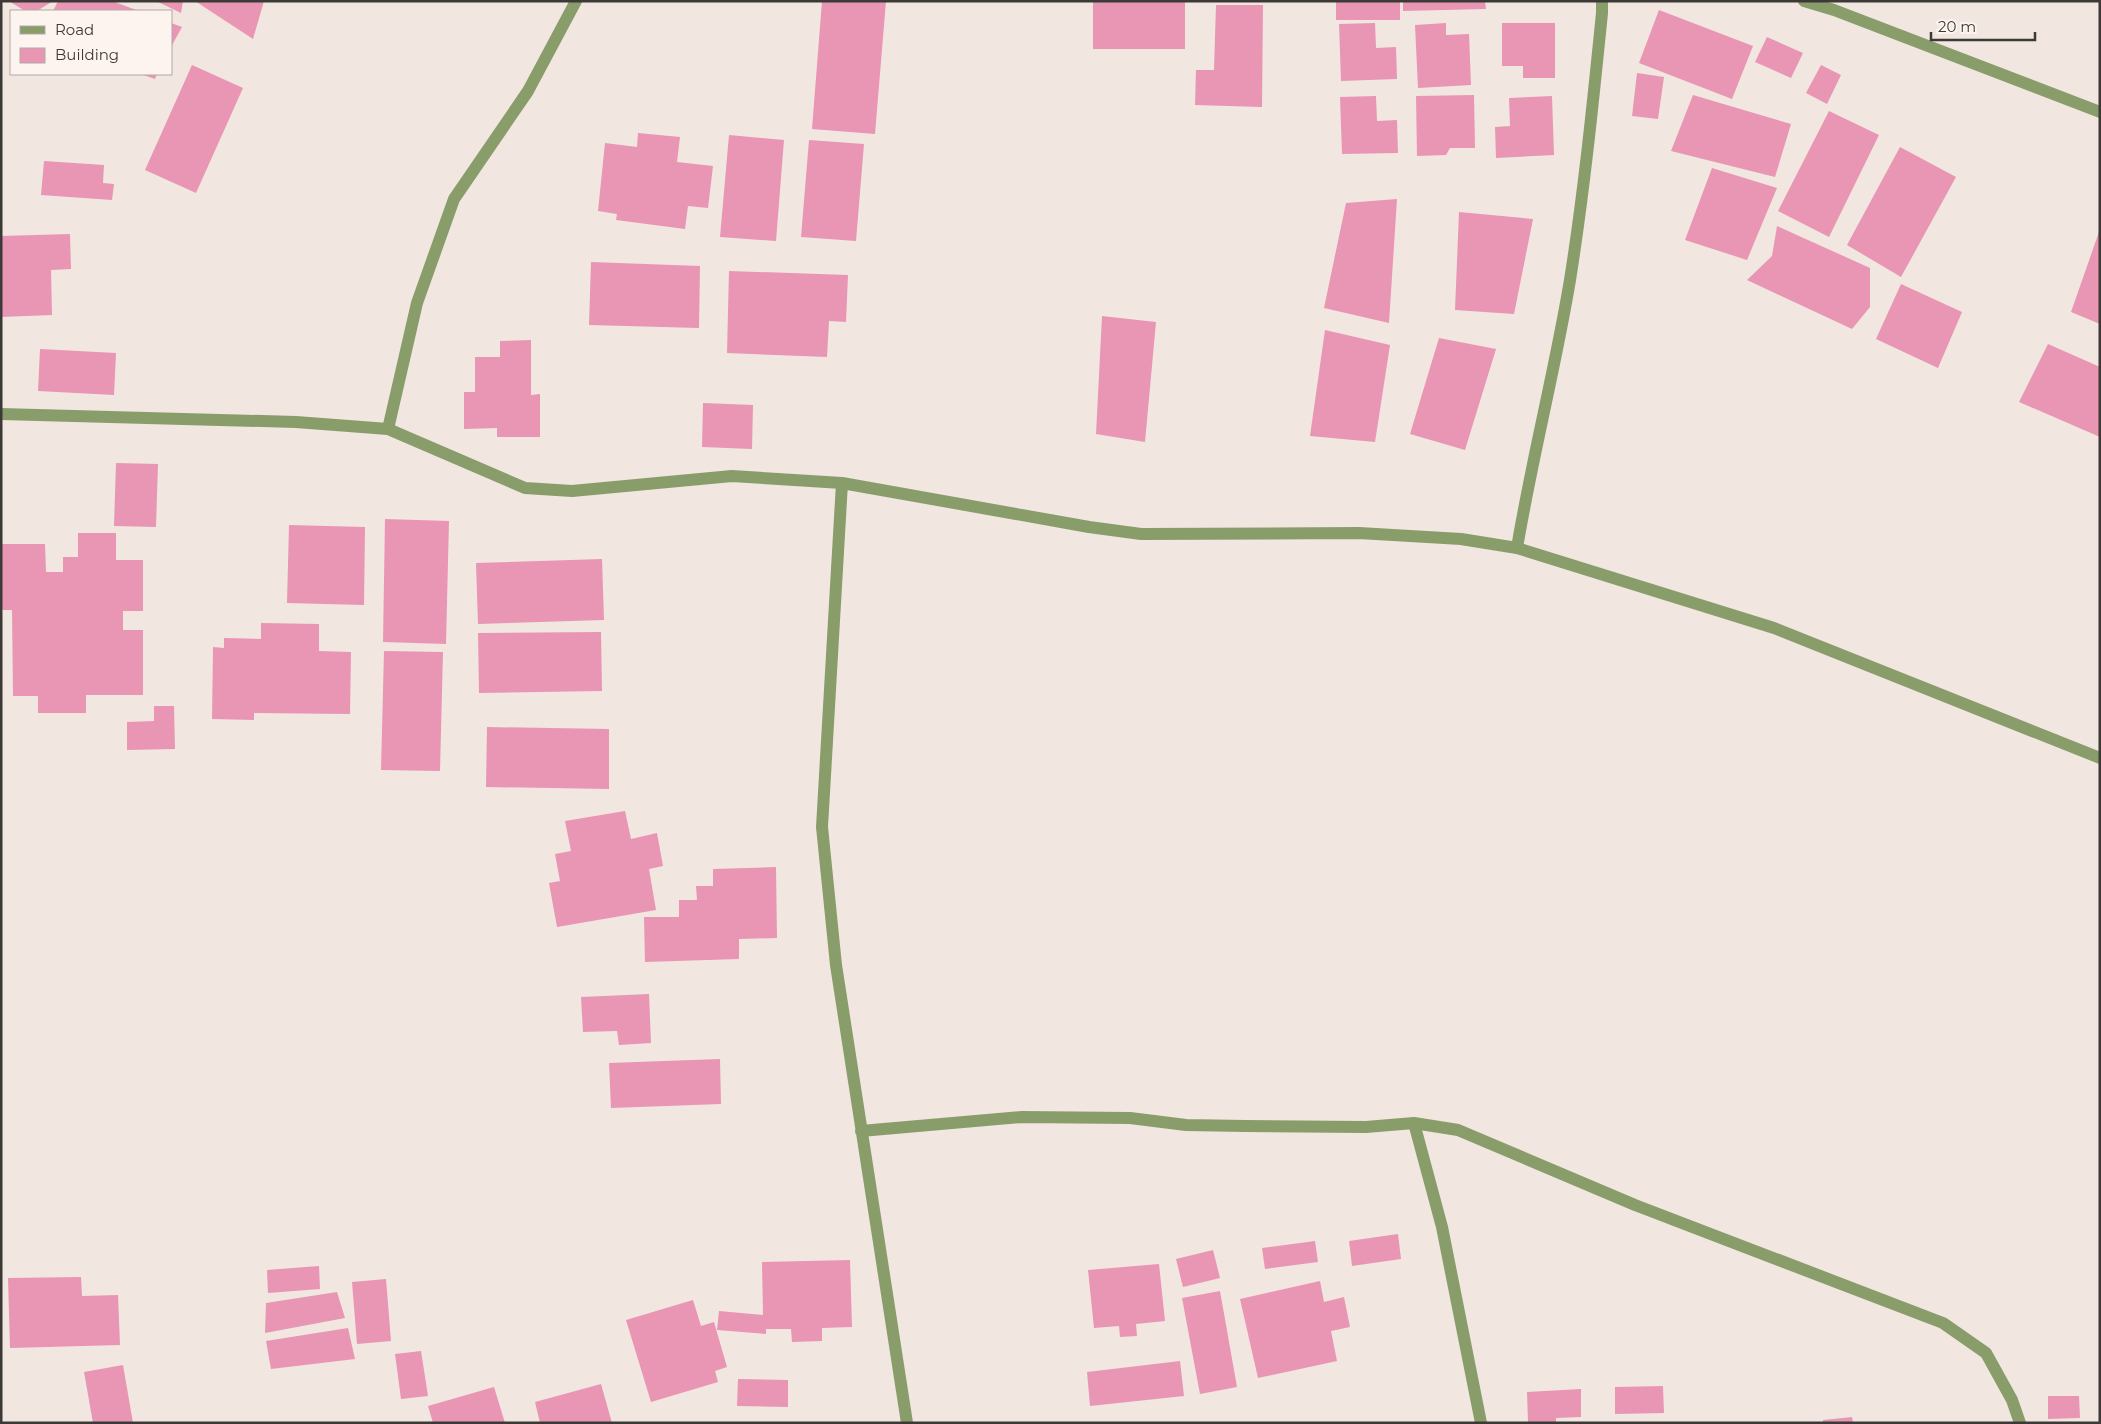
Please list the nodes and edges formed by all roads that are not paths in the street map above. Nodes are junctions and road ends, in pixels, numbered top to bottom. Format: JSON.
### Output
{"nodes":[{"id":1,"x":576,"y":1,"type":"edge"},
{"id":2,"x":1602,"y":1,"type":"edge"},
{"id":3,"x":1804,"y":1,"type":"edge"},
{"id":4,"x":2100,"y":112,"type":"edge"},
{"id":5,"x":1,"y":414,"type":"edge"},
{"id":6,"x":388,"y":429,"type":"junction"},
{"id":7,"x":842,"y":483,"type":"junction"},
{"id":8,"x":1517,"y":548,"type":"junction"},
{"id":9,"x":2100,"y":758,"type":"edge"},
{"id":10,"x":1414,"y":1123,"type":"junction"},
{"id":11,"x":861,"y":1131,"type":"junction"},
{"id":12,"x":907,"y":1423,"type":"edge"},
{"id":13,"x":1480,"y":1423,"type":"edge"},
{"id":14,"x":2020,"y":1423,"type":"edge"}],
"edges":[{"from":1,"to":6,"type":"street"},
{"from":2,"to":8,"type":"street"},
{"from":3,"to":4,"type":"street"},
{"from":5,"to":6,"type":"street"},
{"from":6,"to":7,"type":"street"},
{"from":7,"to":8,"type":"street"},
{"from":7,"to":11,"type":"street"},
{"from":8,"to":9,"type":"street"},
{"from":10,"to":11,"type":"street"},
{"from":10,"to":13,"type":"street"},
{"from":10,"to":14,"type":"street"},
{"from":11,"to":12,"type":"street"}]}
